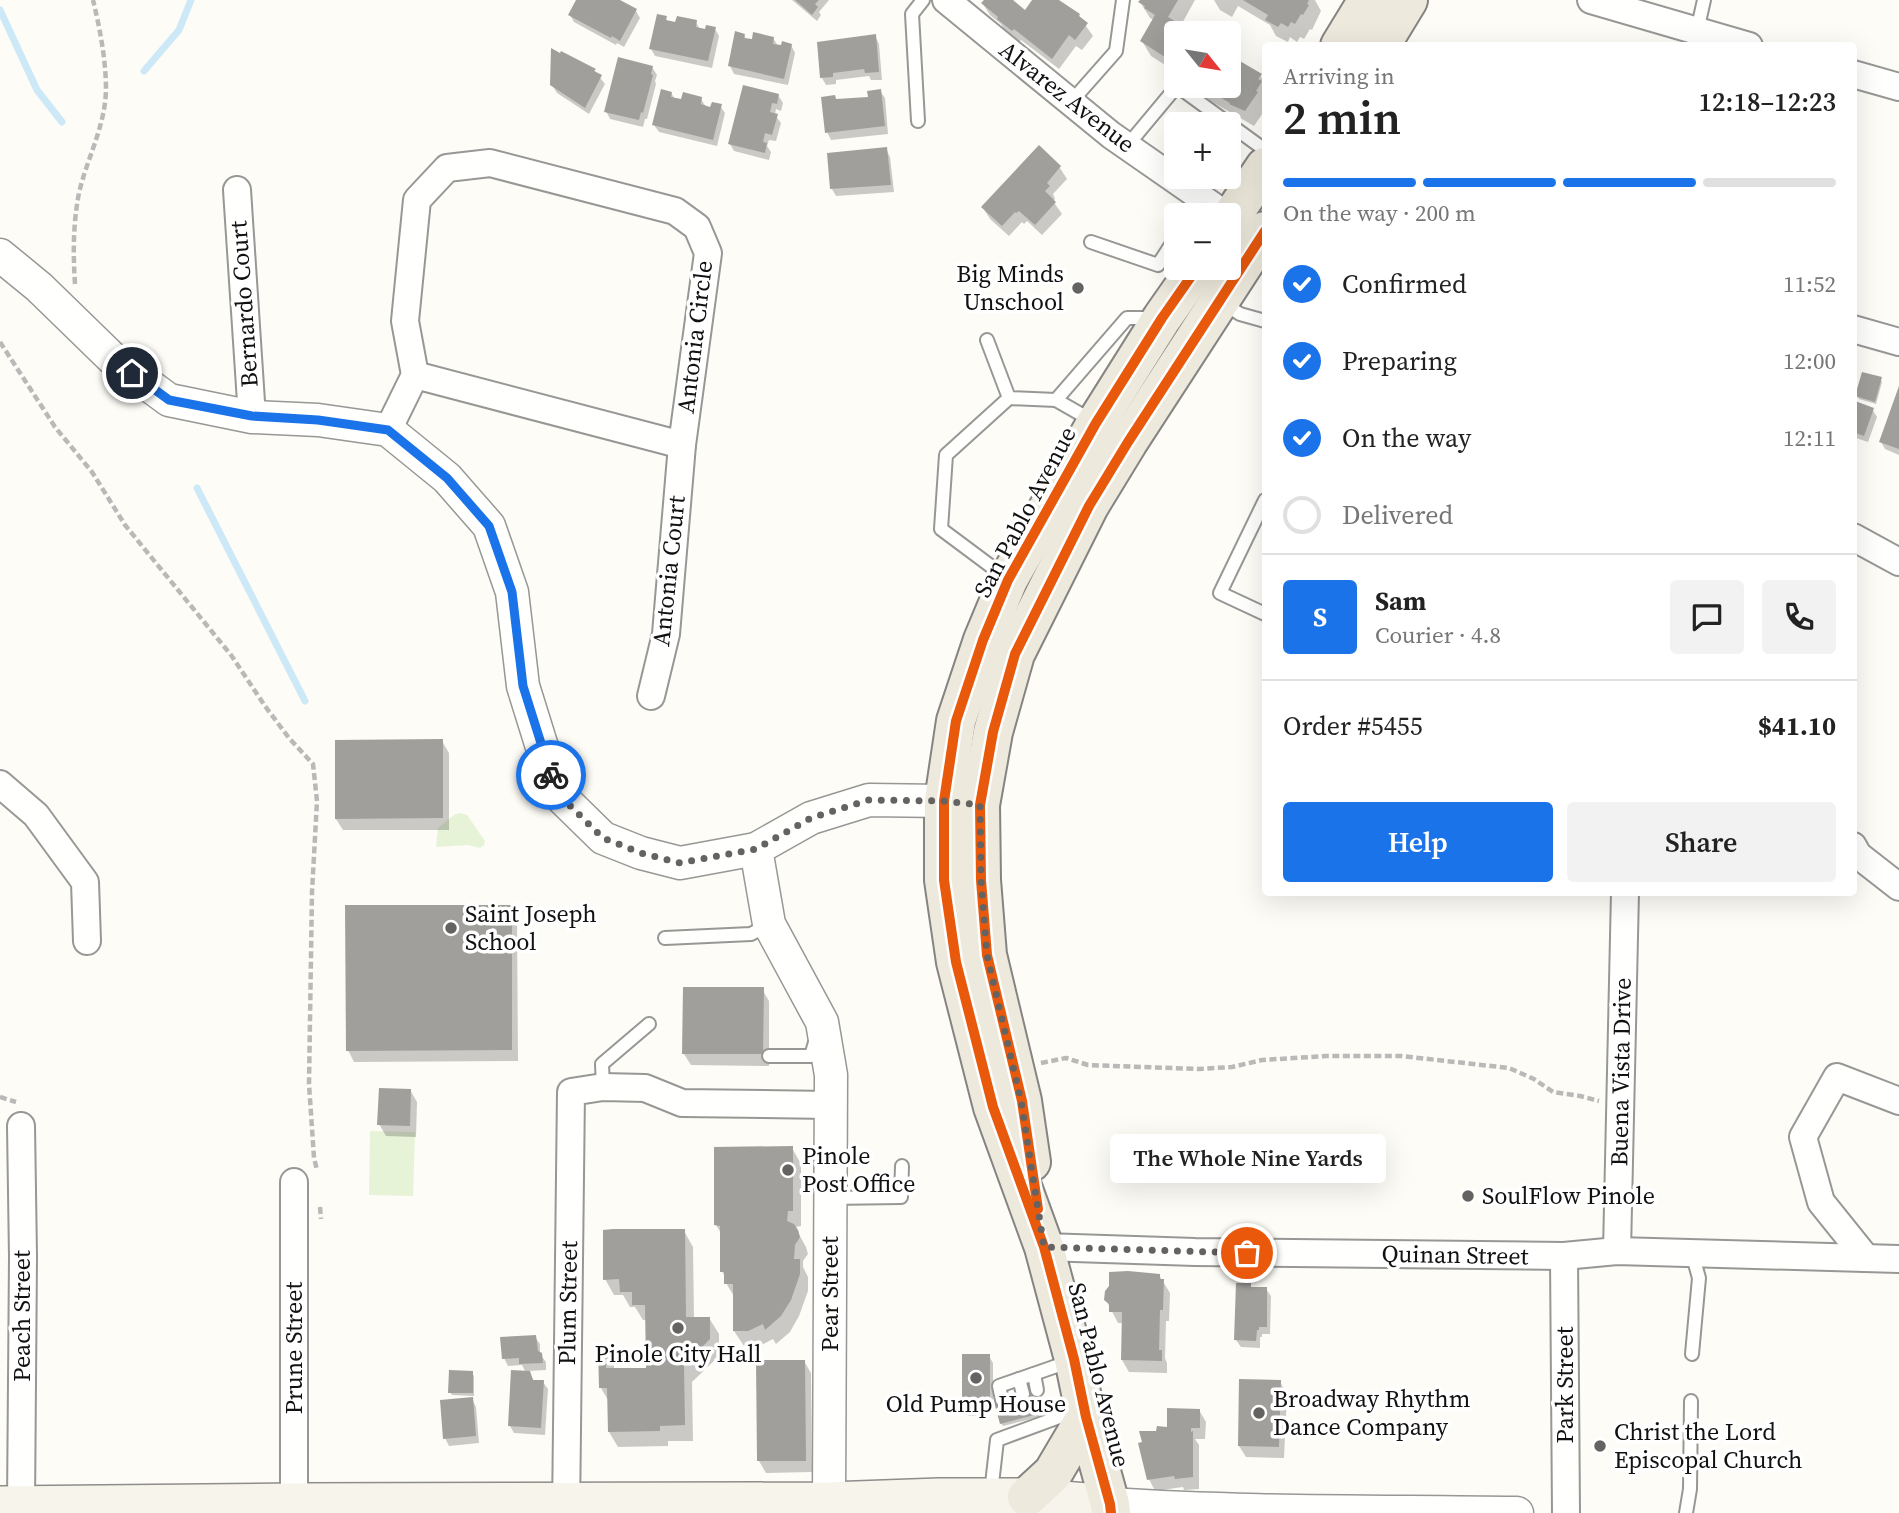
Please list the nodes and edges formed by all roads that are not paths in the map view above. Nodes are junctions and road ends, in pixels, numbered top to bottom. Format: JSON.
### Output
{"nodes":[{"id":1,"x":923,"y":0,"type":"edge"},
{"id":2,"x":946,"y":0,"type":"edge"},
{"id":3,"x":1123,"y":0,"type":"edge"},
{"id":4,"x":1368,"y":0,"type":"edge"},
{"id":5,"x":1408,"y":0,"type":"edge"},
{"id":6,"x":1591,"y":0,"type":"edge"},
{"id":7,"x":1704,"y":0,"type":"edge"},
{"id":8,"x":1697,"y":31,"type":"junction"},
{"id":9,"x":1342,"y":42,"type":"edge"},
{"id":10,"x":1382,"y":42,"type":"edge"},
{"id":11,"x":1736,"y":42,"type":"edge"},
{"id":12,"x":1857,"y":75,"type":"edge"},
{"id":13,"x":1899,"y":87,"type":"edge"},
{"id":14,"x":1071,"y":102,"type":"junction"},
{"id":15,"x":918,"y":121,"type":"dead end"},
{"id":16,"x":1127,"y":146,"type":"junction"},
{"id":17,"x":1262,"y":148,"type":"edge"},
{"id":18,"x":1262,"y":171,"type":"edge"},
{"id":19,"x":237,"y":191,"type":"dead end"},
{"id":20,"x":1207,"y":203,"type":"edge"},
{"id":21,"x":1240,"y":203,"type":"edge"},
{"id":22,"x":1091,"y":242,"type":"dead end"},
{"id":23,"x":0,"y":255,"type":"edge"},
{"id":24,"x":1164,"y":256,"type":"edge"},
{"id":25,"x":1189,"y":280,"type":"edge"},
{"id":26,"x":1222,"y":280,"type":"edge"},
{"id":27,"x":1219,"y":301,"type":"junction"},
{"id":28,"x":1162,"y":318,"type":"junction"},
{"id":29,"x":1262,"y":320,"type":"edge"},
{"id":30,"x":1857,"y":330,"type":"edge"},
{"id":31,"x":987,"y":340,"type":"dead end"},
{"id":32,"x":1899,"y":342,"type":"edge"},
{"id":33,"x":415,"y":375,"type":"junction"},
{"id":34,"x":1009,"y":398,"type":"junction"},
{"id":35,"x":1056,"y":400,"type":"junction"},
{"id":36,"x":252,"y":416,"type":"junction"},
{"id":37,"x":388,"y":430,"type":"junction"},
{"id":38,"x":1112,"y":433,"type":"junction"},
{"id":39,"x":682,"y":445,"type":"junction"},
{"id":40,"x":1262,"y":506,"type":"edge"},
{"id":41,"x":1857,"y":539,"type":"edge"},
{"id":42,"x":1899,"y":562,"type":"edge"},
{"id":43,"x":1008,"y":580,"type":"junction"},
{"id":44,"x":1262,"y":613,"type":"edge"},
{"id":45,"x":651,"y":695,"type":"dead end"},
{"id":46,"x":0,"y":784,"type":"edge"},
{"id":47,"x":962,"y":803,"type":"junction"},
{"id":48,"x":756,"y":849,"type":"junction"},
{"id":49,"x":1857,"y":853,"type":"edge"},
{"id":50,"x":1899,"y":887,"type":"edge"},
{"id":51,"x":1625,"y":896,"type":"edge"},
{"id":52,"x":769,"y":924,"type":"junction"},
{"id":53,"x":665,"y":938,"type":"dead end"},
{"id":54,"x":87,"y":941,"type":"dead end"},
{"id":55,"x":822,"y":1022,"type":"junction"},
{"id":56,"x":649,"y":1024,"type":"dead end"},
{"id":57,"x":769,"y":1056,"type":"dead end"},
{"id":58,"x":603,"y":1087,"type":"junction"},
{"id":59,"x":830,"y":1090,"type":"junction"},
{"id":60,"x":1899,"y":1101,"type":"edge"},
{"id":61,"x":20,"y":1126,"type":"dead end"},
{"id":62,"x":902,"y":1166,"type":"dead end"},
{"id":63,"x":306,"y":1182,"type":"road end"},
{"id":64,"x":829,"y":1198,"type":"junction"},
{"id":65,"x":1044,"y":1247,"type":"junction"},
{"id":66,"x":1617,"y":1251,"type":"junction"},
{"id":67,"x":1692,"y":1252,"type":"junction"},
{"id":68,"x":1564,"y":1256,"type":"junction"},
{"id":69,"x":11,"y":1257,"type":"edge"},
{"id":70,"x":1866,"y":1258,"type":"junction"},
{"id":71,"x":1899,"y":1259,"type":"edge"},
{"id":72,"x":1692,"y":1354,"type":"dead end"},
{"id":73,"x":1074,"y":1359,"type":"junction"},
{"id":74,"x":1034,"y":1374,"type":"junction"},
{"id":75,"x":1019,"y":1379,"type":"junction"},
{"id":76,"x":1037,"y":1390,"type":"dead end"},
{"id":77,"x":1023,"y":1394,"type":"dead end"},
{"id":78,"x":1002,"y":1400,"type":"dead end"},
{"id":79,"x":1691,"y":1401,"type":"dead end"},
{"id":80,"x":1086,"y":1412,"type":"junction"},
{"id":81,"x":1008,"y":1422,"type":"dead end"},
{"id":82,"x":1012,"y":1435,"type":"junction"},
{"id":83,"x":1009,"y":1497,"type":"junction"},
{"id":84,"x":11,"y":1505,"type":"edge"},
{"id":85,"x":829,"y":1507,"type":"edge"},
{"id":86,"x":294,"y":1508,"type":"edge"},
{"id":87,"x":566,"y":1508,"type":"edge"},
{"id":88,"x":1110,"y":1509,"type":"edge"},
{"id":89,"x":1517,"y":1513,"type":"edge"},
{"id":90,"x":1566,"y":1513,"type":"edge"},
{"id":91,"x":1686,"y":1513,"type":"edge"}],
"edges":[{"from":1,"to":15,"type":"lane"},
{"from":2,"to":14,"type":"street","name":"Alvarez Avenue"},
{"from":3,"to":14,"type":"lane"},
{"from":4,"to":9,"type":"main road"},
{"from":5,"to":10,"type":"main road"},
{"from":6,"to":8,"type":"street"},
{"from":7,"to":8,"type":"lane"},
{"from":8,"to":11,"type":"street"},
{"from":12,"to":13,"type":"street"},
{"from":14,"to":16,"type":"street","name":"Alvarez Avenue"},
{"from":16,"to":17,"type":"lane"},
{"from":16,"to":20,"type":"street","name":"Alvarez Avenue"},
{"from":18,"to":21,"type":"main road","name":"San Pablo Avenue"},
{"from":19,"to":36,"type":"street","name":"Bernardo Court"},
{"from":22,"to":24,"type":"lane"},
{"from":23,"to":36,"type":"street"},
{"from":25,"to":28,"type":"main road","name":"San Pablo Avenue"},
{"from":26,"to":27,"type":"main road","name":"San Pablo Avenue"},
{"from":27,"to":29,"type":"lane"},
{"from":27,"to":38,"type":"main road","name":"San Pablo Avenue"},
{"from":28,"to":35,"type":"lane"},
{"from":28,"to":38,"type":"main road","name":"San Pablo Avenue"},
{"from":30,"to":32,"type":"street"},
{"from":31,"to":34,"type":"lane"},
{"from":33,"to":37,"type":"street"},
{"from":33,"to":39,"type":"street","name":"Antonia Circle"},
{"from":33,"to":39,"type":"street","name":"Antonia Circle"},
{"from":34,"to":35,"type":"lane"},
{"from":34,"to":43,"type":"lane"},
{"from":35,"to":38,"type":"lane"},
{"from":36,"to":37,"type":"street"},
{"from":37,"to":48,"type":"street"},
{"from":38,"to":43,"type":"main road","name":"San Pablo Avenue"},
{"from":38,"to":47,"type":"main road","name":"San Pablo Avenue"},
{"from":39,"to":45,"type":"street","name":"Antonia Court"},
{"from":40,"to":44,"type":"lane"},
{"from":41,"to":42,"type":"street"},
{"from":43,"to":47,"type":"main road","name":"San Pablo Avenue"},
{"from":46,"to":54,"type":"street"},
{"from":47,"to":48,"type":"street"},
{"from":47,"to":65,"type":"main road","name":"San Pablo Avenue"},
{"from":47,"to":65,"type":"main road","name":"San Pablo Avenue"},
{"from":48,"to":52,"type":"street","name":"Pear Street"},
{"from":49,"to":50,"type":"street"},
{"from":51,"to":66,"type":"street","name":"Buena Vista Drive"},
{"from":52,"to":53,"type":"lane"},
{"from":52,"to":55,"type":"street","name":"Pear Street"},
{"from":55,"to":57,"type":"lane"},
{"from":55,"to":59,"type":"street","name":"Pear Street"},
{"from":56,"to":58,"type":"lane"},
{"from":58,"to":59,"type":"street"},
{"from":58,"to":87,"type":"street","name":"Plum Street"},
{"from":59,"to":64,"type":"street","name":"Pear Street"},
{"from":60,"to":70,"type":"street"},
{"from":61,"to":69,"type":"street","name":"Peach Street"},
{"from":62,"to":64,"type":"lane"},
{"from":63,"to":86,"type":"street","name":"Prune Street"},
{"from":64,"to":85,"type":"street","name":"Pear Street"},
{"from":65,"to":68,"type":"street","name":"Quinan Street"},
{"from":65,"to":73,"type":"main road","name":"San Pablo Avenue"},
{"from":66,"to":67,"type":"street","name":"Quinan Street"},
{"from":66,"to":68,"type":"street","name":"Quinan Street"},
{"from":67,"to":70,"type":"street","name":"Quinan Street"},
{"from":67,"to":72,"type":"lane"},
{"from":68,"to":90,"type":"street","name":"Park Street"},
{"from":69,"to":84,"type":"street","name":"Peach Street"},
{"from":70,"to":71,"type":"street"},
{"from":73,"to":74,"type":"lane"},
{"from":73,"to":80,"type":"main road","name":"San Pablo Avenue"},
{"from":74,"to":75,"type":"lane"},
{"from":74,"to":76,"type":"lane"},
{"from":75,"to":77,"type":"lane"},
{"from":75,"to":78,"type":"lane"},
{"from":79,"to":91,"type":"lane"},
{"from":80,"to":82,"type":"lane"},
{"from":80,"to":83,"type":"main road"},
{"from":80,"to":88,"type":"main road","name":"San Pablo Avenue"},
{"from":81,"to":82,"type":"lane"},
{"from":82,"to":83,"type":"lane"},
{"from":83,"to":85,"type":"main road"},
{"from":83,"to":88,"type":"main road"},
{"from":84,"to":86,"type":"main road"},
{"from":85,"to":87,"type":"main road"},
{"from":86,"to":87,"type":"main road"},
{"from":88,"to":89,"type":"street"}]}
